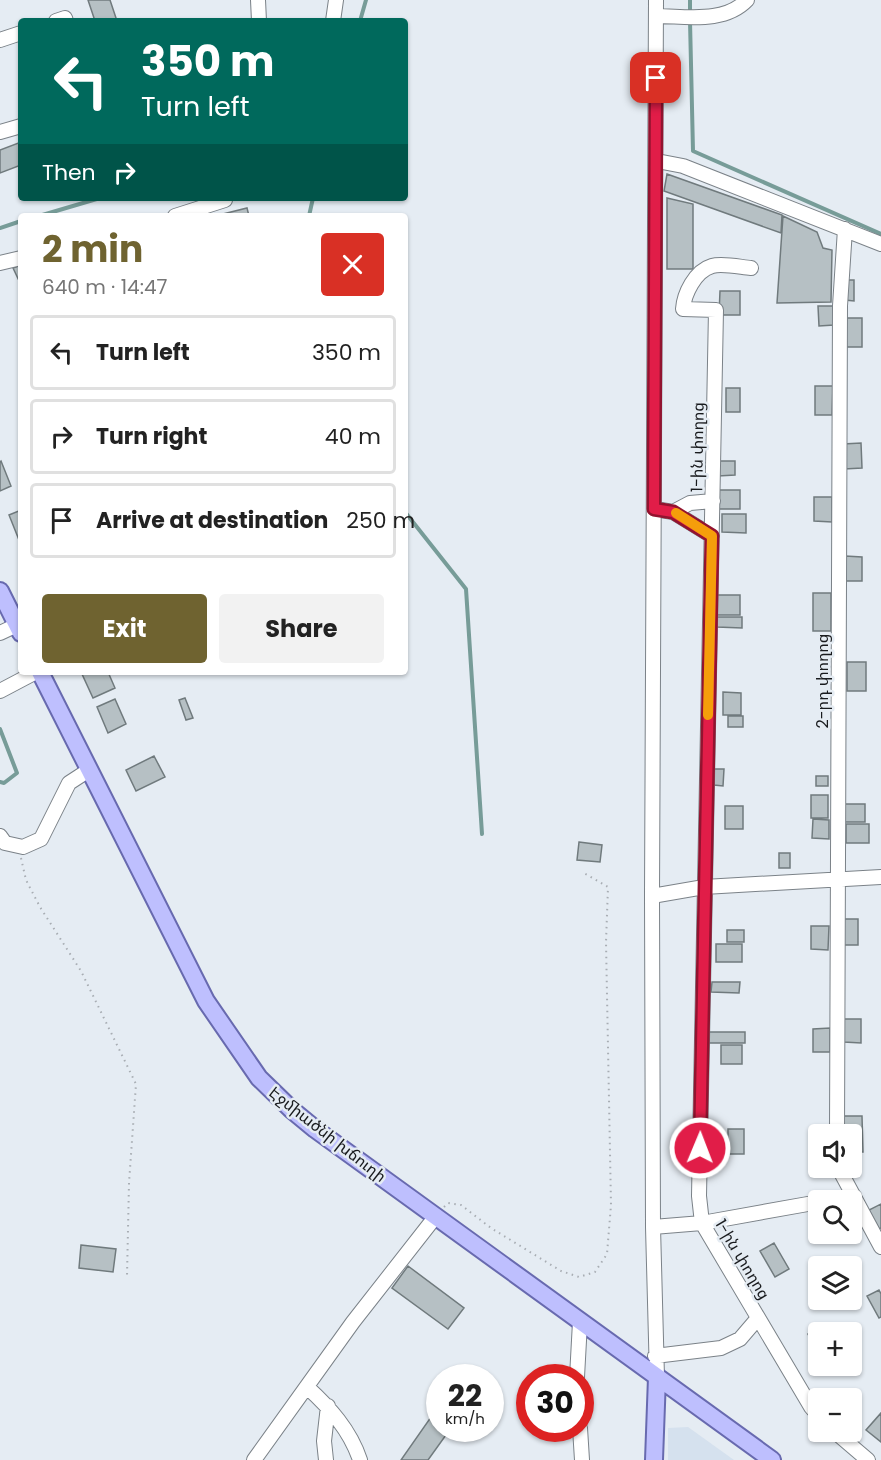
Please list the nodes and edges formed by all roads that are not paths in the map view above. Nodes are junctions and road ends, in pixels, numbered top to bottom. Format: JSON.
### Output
{"nodes":[{"id":1,"x":258,"y":0,"type":"edge"},
{"id":2,"x":336,"y":0,"type":"edge"},
{"id":3,"x":656,"y":0,"type":"edge"},
{"id":4,"x":747,"y":0,"type":"edge"},
{"id":5,"x":656,"y":16,"type":"junction"},
{"id":6,"x":259,"y":18,"type":"edge"},
{"id":7,"x":333,"y":18,"type":"edge"},
{"id":8,"x":18,"y":34,"type":"edge"},
{"id":9,"x":0,"y":40,"type":"edge"},
{"id":10,"x":18,"y":127,"type":"edge"},
{"id":11,"x":0,"y":132,"type":"edge"},
{"id":12,"x":657,"y":161,"type":"junction"},
{"id":13,"x":222,"y":201,"type":"edge"},
{"id":14,"x":185,"y":213,"type":"edge"},
{"id":15,"x":845,"y":229,"type":"junction"},
{"id":16,"x":881,"y":244,"type":"edge"},
{"id":17,"x":18,"y":259,"type":"edge"},
{"id":18,"x":0,"y":263,"type":"edge"},
{"id":19,"x":751,"y":268,"type":"dead end"},
{"id":20,"x":713,"y":501,"type":"junction"},
{"id":21,"x":654,"y":509,"type":"junction"},
{"id":22,"x":673,"y":512,"type":"junction"},
{"id":23,"x":712,"y":536,"type":"junction"},
{"id":24,"x":0,"y":591,"type":"edge"},
{"id":25,"x":18,"y":627,"type":"edge"},
{"id":26,"x":18,"y":629,"type":"edge"},
{"id":27,"x":0,"y":633,"type":"edge"},
{"id":28,"x":32,"y":675,"type":"edge"},
{"id":29,"x":40,"y":675,"type":"edge"},
{"id":30,"x":0,"y":691,"type":"edge"},
{"id":31,"x":89,"y":770,"type":"junction"},
{"id":32,"x":0,"y":836,"type":"edge"},
{"id":33,"x":881,"y":877,"type":"edge"},
{"id":34,"x":837,"y":878,"type":"junction"},
{"id":35,"x":704,"y":887,"type":"junction"},
{"id":36,"x":652,"y":896,"type":"junction"},
{"id":37,"x":837,"y":1124,"type":"edge"},
{"id":38,"x":808,"y":1204,"type":"edge"},
{"id":39,"x":862,"y":1211,"type":"edge"},
{"id":40,"x":436,"y":1216,"type":"junction"},
{"id":41,"x":702,"y":1223,"type":"junction"},
{"id":42,"x":652,"y":1227,"type":"junction"},
{"id":43,"x":881,"y":1247,"type":"edge"},
{"id":44,"x":758,"y":1318,"type":"junction"},
{"id":45,"x":580,"y":1322,"type":"junction"},
{"id":46,"x":578,"y":1364,"type":"edge"},
{"id":47,"x":652,"y":1367,"type":"junction"},
{"id":48,"x":306,"y":1387,"type":"junction"},
{"id":49,"x":808,"y":1402,"type":"edge"},
{"id":50,"x":328,"y":1406,"type":"junction"},
{"id":51,"x":581,"y":1442,"type":"edge"},
{"id":52,"x":847,"y":1442,"type":"edge"},
{"id":53,"x":254,"y":1460,"type":"edge"},
{"id":54,"x":326,"y":1460,"type":"edge"},
{"id":55,"x":360,"y":1460,"type":"edge"},
{"id":56,"x":582,"y":1460,"type":"edge"},
{"id":57,"x":654,"y":1460,"type":"edge"},
{"id":58,"x":772,"y":1460,"type":"edge"},
{"id":59,"x":868,"y":1460,"type":"edge"}],
"edges":[{"from":1,"to":6,"type":"street"},
{"from":2,"to":7,"type":"street"},
{"from":3,"to":5,"type":"street"},
{"from":4,"to":5,"type":"street"},
{"from":5,"to":12,"type":"street"},
{"from":8,"to":9,"type":"street"},
{"from":10,"to":11,"type":"street"},
{"from":12,"to":15,"type":"street"},
{"from":12,"to":21,"type":"street"},
{"from":13,"to":14,"type":"street"},
{"from":15,"to":16,"type":"street"},
{"from":15,"to":34,"type":"street","name":"2-րդ փողոց"},
{"from":17,"to":18,"type":"street"},
{"from":19,"to":20,"type":"street","name":"1-ին փողոց"},
{"from":20,"to":22,"type":"street"},
{"from":20,"to":23,"type":"street","name":"1-ին փողոց"},
{"from":21,"to":22,"type":"street"},
{"from":21,"to":36,"type":"street"},
{"from":22,"to":23,"type":"street"},
{"from":23,"to":35,"type":"street","name":"1-ին փողոց"},
{"from":24,"to":25,"type":"main road"},
{"from":26,"to":27,"type":"street"},
{"from":28,"to":30,"type":"street"},
{"from":29,"to":31,"type":"main road","name":"Էջմիածնի խճուղի"},
{"from":31,"to":32,"type":"street"},
{"from":31,"to":40,"type":"main road","name":"Էջմիածնի խճուղի"},
{"from":33,"to":34,"type":"street"},
{"from":34,"to":35,"type":"street"},
{"from":34,"to":37,"type":"street","name":"2-րդ փողոց"},
{"from":35,"to":36,"type":"street"},
{"from":35,"to":41,"type":"street","name":"1-ին փողոց"},
{"from":36,"to":42,"type":"street"},
{"from":38,"to":41,"type":"street"},
{"from":39,"to":43,"type":"street"},
{"from":40,"to":45,"type":"main road","name":"Էջմիածնի խճուղի"},
{"from":40,"to":48,"type":"street"},
{"from":41,"to":42,"type":"street"},
{"from":41,"to":44,"type":"street","name":"1-ին փողոց"},
{"from":42,"to":47,"type":"street"},
{"from":44,"to":47,"type":"street"},
{"from":44,"to":49,"type":"street","name":"1-ին փողոց"},
{"from":45,"to":46,"type":"street"},
{"from":45,"to":47,"type":"main road","name":"Էջմիածնի խճուղի"},
{"from":47,"to":57,"type":"main road"},
{"from":47,"to":58,"type":"main road","name":"Էջմիածնի խճուղի"},
{"from":48,"to":50,"type":"street"},
{"from":48,"to":53,"type":"street"},
{"from":50,"to":54,"type":"street"},
{"from":50,"to":55,"type":"street"},
{"from":51,"to":56,"type":"street"},
{"from":52,"to":59,"type":"street"}]}
